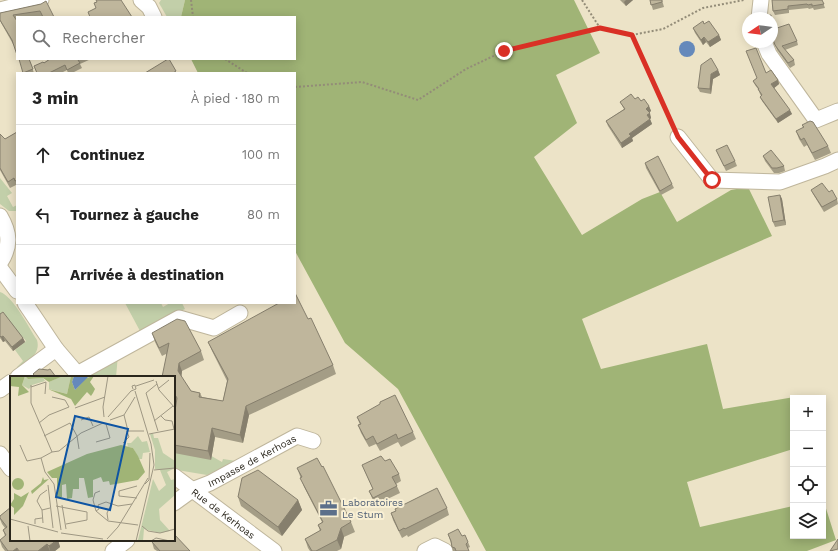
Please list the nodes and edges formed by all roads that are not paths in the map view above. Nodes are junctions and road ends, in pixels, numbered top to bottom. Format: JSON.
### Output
{"nodes":[{"id":1,"x":41,"y":0,"type":"edge"},
{"id":2,"x":141,"y":0,"type":"edge"},
{"id":3,"x":761,"y":0,"type":"edge"},
{"id":4,"x":24,"y":2,"type":"edge"},
{"id":5,"x":0,"y":10,"type":"edge"},
{"id":6,"x":760,"y":12,"type":"edge"},
{"id":7,"x":153,"y":16,"type":"edge"},
{"id":8,"x":766,"y":48,"type":"edge"},
{"id":9,"x":838,"y":111,"type":"edge"},
{"id":10,"x":678,"y":137,"type":"road end"},
{"id":11,"x":838,"y":160,"type":"edge"},
{"id":12,"x":8,"y":221,"type":"edge"},
{"id":13,"x":0,"y":263,"type":"edge"},
{"id":14,"x":0,"y":268,"type":"edge"},
{"id":15,"x":16,"y":290,"type":"edge"},
{"id":16,"x":26,"y":304,"type":"edge"},
{"id":17,"x":240,"y":313,"type":"dead end"},
{"id":18,"x":56,"y":349,"type":"junction"},
{"id":19,"x":19,"y":376,"type":"edge"},
{"id":20,"x":78,"y":376,"type":"edge"},
{"id":21,"x":10,"y":383,"type":"edge"},
{"id":22,"x":0,"y":390,"type":"edge"},
{"id":23,"x":313,"y":441,"type":"dead end"},
{"id":24,"x":0,"y":454,"type":"edge"},
{"id":25,"x":10,"y":468,"type":"edge"},
{"id":26,"x":175,"y":477,"type":"edge"},
{"id":27,"x":192,"y":490,"type":"junction"},
{"id":28,"x":175,"y":502,"type":"edge"},
{"id":29,"x":126,"y":541,"type":"edge"},
{"id":30,"x":113,"y":551,"type":"edge"},
{"id":31,"x":274,"y":551,"type":"edge"},
{"id":32,"x":425,"y":551,"type":"edge"},
{"id":33,"x":445,"y":551,"type":"edge"}],
"edges":[{"from":1,"to":4,"type":"street"},
{"from":2,"to":7,"type":"street"},
{"from":3,"to":6,"type":"street"},
{"from":4,"to":5,"type":"street"},
{"from":8,"to":9,"type":"street"},
{"from":10,"to":11,"type":"street"},
{"from":12,"to":13,"type":"street"},
{"from":14,"to":15,"type":"street"},
{"from":16,"to":18,"type":"street"},
{"from":17,"to":20,"type":"street"},
{"from":18,"to":19,"type":"street"},
{"from":18,"to":20,"type":"street"},
{"from":21,"to":22,"type":"street"},
{"from":23,"to":27,"type":"street","name":"Impasse de Kerhoas"},
{"from":24,"to":25,"type":"street"},
{"from":26,"to":27,"type":"street","name":"Rue de Kerhoas"},
{"from":27,"to":28,"type":"street","name":"Impasse de Kerhoas"},
{"from":27,"to":31,"type":"street","name":"Rue de Kerhoas"},
{"from":29,"to":30,"type":"street"},
{"from":32,"to":33,"type":"street"}]}
